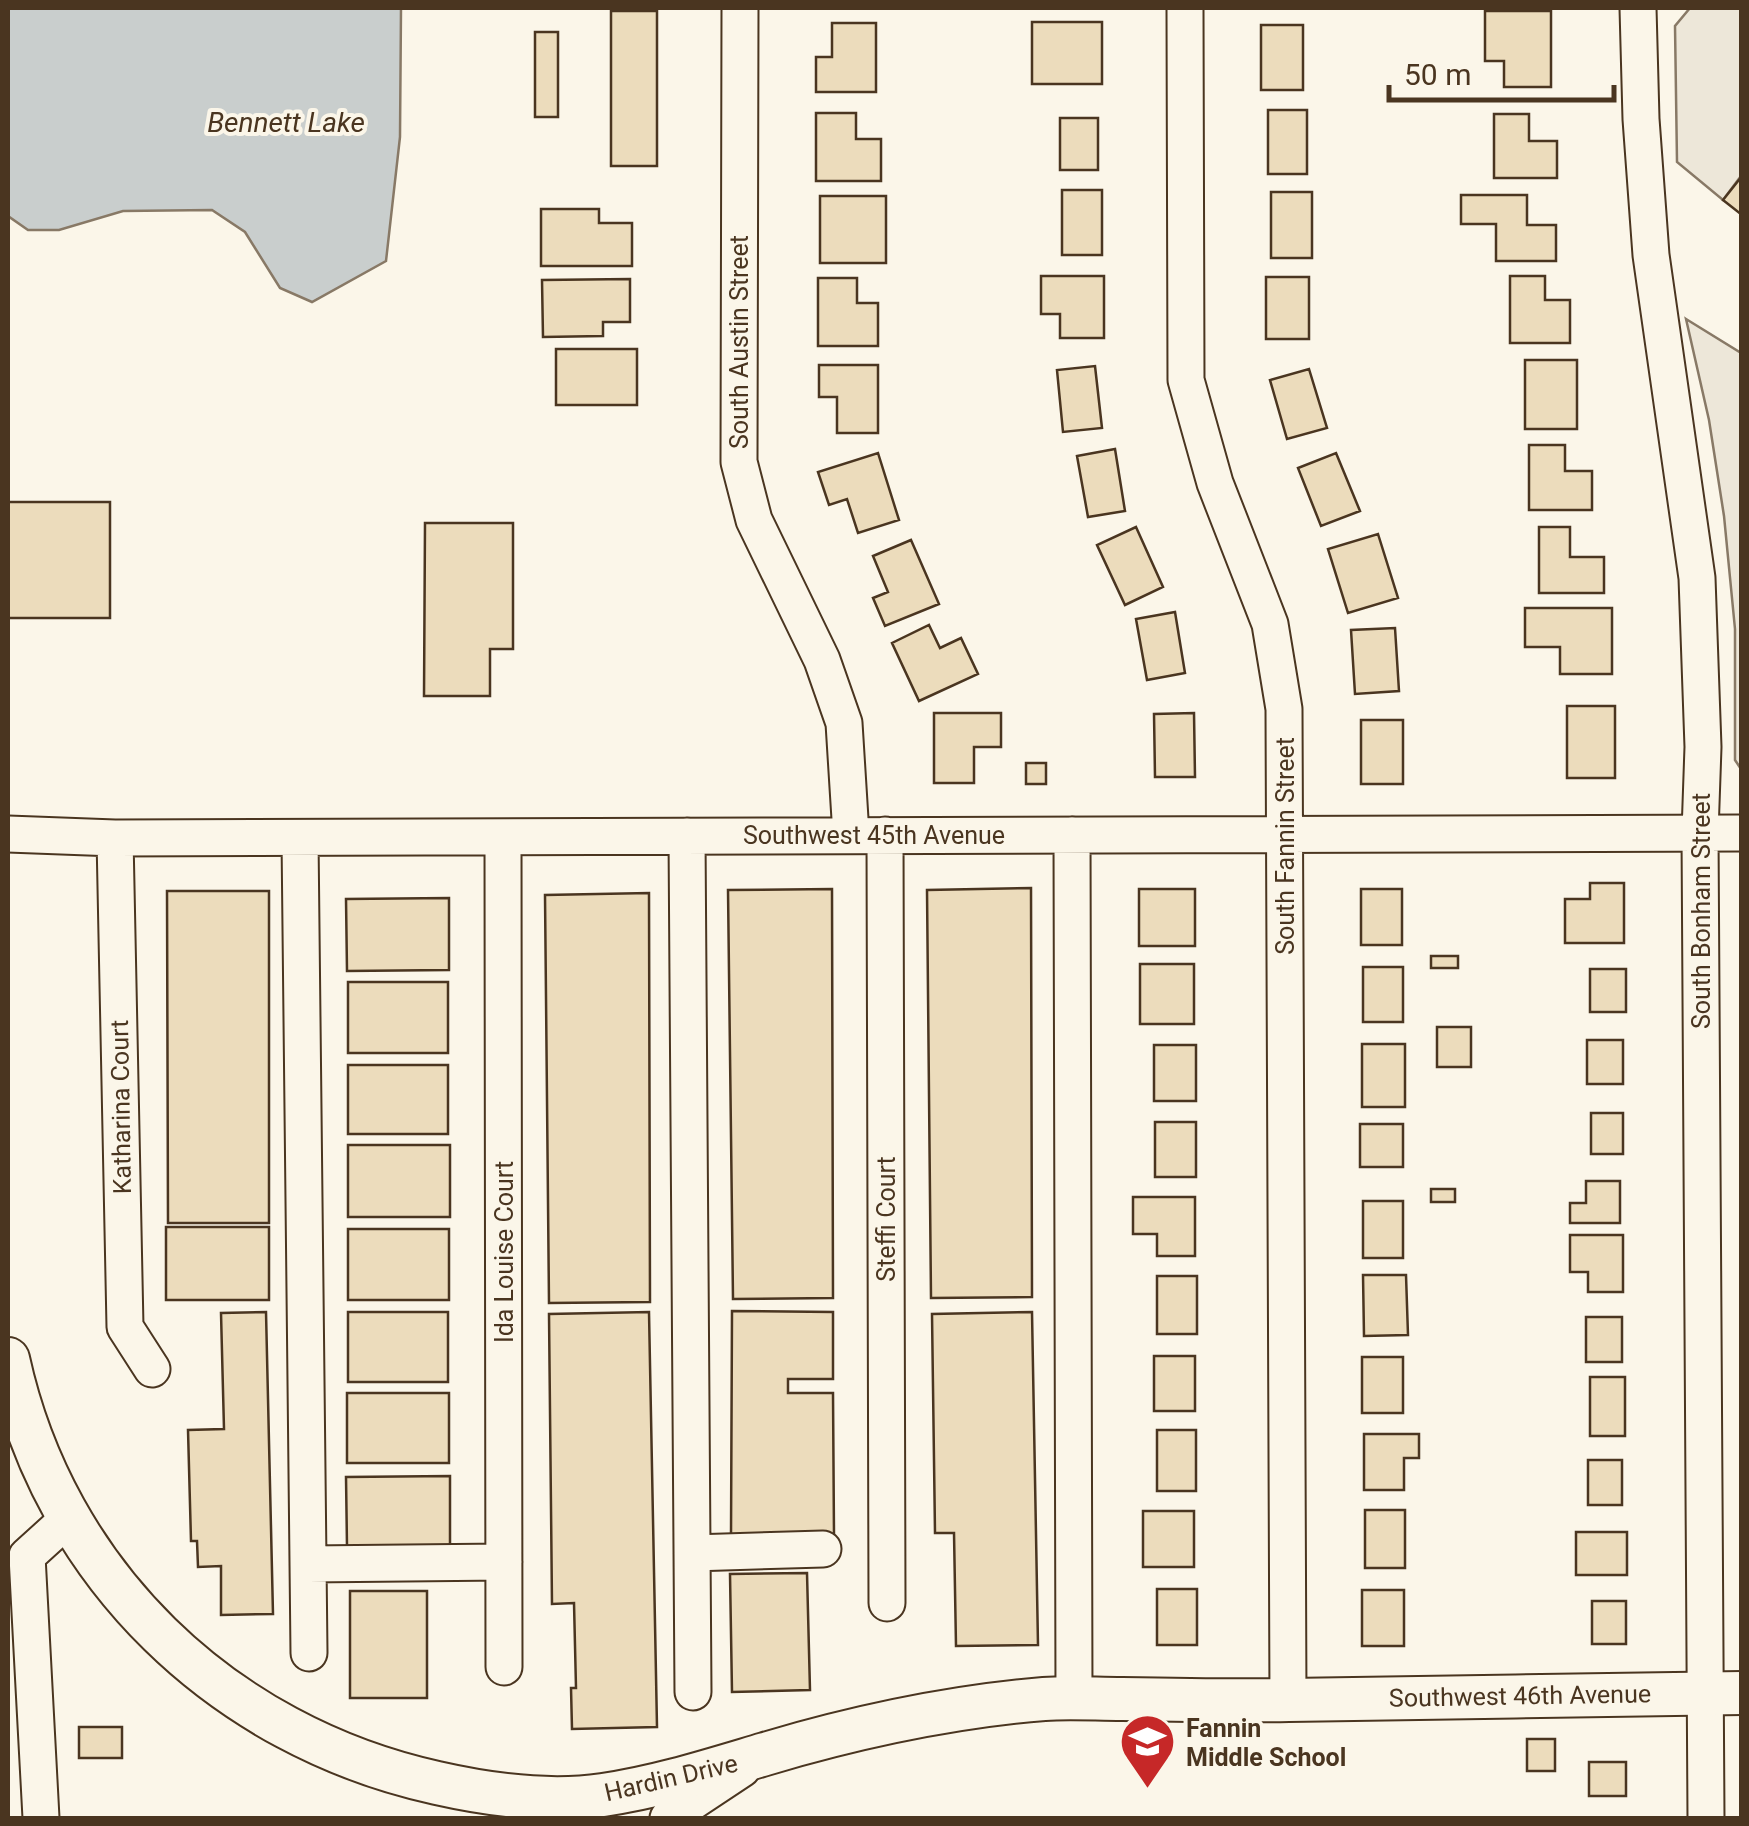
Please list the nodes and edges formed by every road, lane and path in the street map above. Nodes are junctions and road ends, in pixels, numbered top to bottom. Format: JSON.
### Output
{"nodes":[{"id":1,"x":740,"y":8,"type":"edge"},
{"id":2,"x":1185,"y":8,"type":"edge"},
{"id":3,"x":1638,"y":8,"type":"edge"},
{"id":4,"x":1700,"y":833,"type":"junction"},
{"id":5,"x":1742,"y":833,"type":"edge"},
{"id":6,"x":8,"y":834,"type":"edge"},
{"id":7,"x":1285,"y":834,"type":"junction"},
{"id":8,"x":868,"y":835,"type":"junction"},
{"id":9,"x":1072,"y":835,"type":"junction"},
{"id":10,"x":687,"y":836,"type":"junction"},
{"id":11,"x":503,"y":837,"type":"junction"},
{"id":12,"x":115,"y":838,"type":"junction"},
{"id":13,"x":300,"y":838,"type":"junction"},
{"id":14,"x":8,"y":1359,"type":"edge"},
{"id":15,"x":152,"y":1369,"type":"dead end"},
{"id":16,"x":70,"y":1517,"type":"junction"},
{"id":17,"x":824,"y":1550,"type":"dead end"},
{"id":18,"x":692,"y":1553,"type":"junction"},
{"id":19,"x":504,"y":1562,"type":"junction"},
{"id":20,"x":308,"y":1564,"type":"junction"},
{"id":21,"x":887,"y":1604,"type":"dead end"},
{"id":22,"x":309,"y":1653,"type":"dead end"},
{"id":23,"x":504,"y":1667,"type":"dead end"},
{"id":24,"x":692,"y":1692,"type":"dead end"},
{"id":25,"x":1723,"y":1693,"type":"edge"},
{"id":26,"x":1074,"y":1699,"type":"junction"},
{"id":27,"x":1288,"y":1700,"type":"junction"},
{"id":28,"x":764,"y":1754,"type":"junction"},
{"id":29,"x":462,"y":1804,"type":"edge"},
{"id":30,"x":41,"y":1818,"type":"edge"},
{"id":31,"x":668,"y":1818,"type":"edge"},
{"id":32,"x":1706,"y":1818,"type":"edge"}],
"edges":[{"from":1,"to":8,"type":"street","name":"South Austin Street"},
{"from":2,"to":7,"type":"street","name":"South Fannin Street"},
{"from":3,"to":4,"type":"street","name":"South Bonham Street"},
{"from":4,"to":5,"type":"street","name":"Southwest 45th Avenue"},
{"from":4,"to":7,"type":"street","name":"Southwest 45th Avenue"},
{"from":4,"to":25,"type":"street","name":"South Bonham Street"},
{"from":6,"to":12,"type":"street","name":"Southwest 45th Avenue"},
{"from":7,"to":9,"type":"street","name":"Southwest 45th Avenue"},
{"from":7,"to":27,"type":"street","name":"South Fannin Street"},
{"from":8,"to":9,"type":"street","name":"Southwest 45th Avenue"},
{"from":8,"to":10,"type":"street","name":"Southwest 45th Avenue"},
{"from":8,"to":21,"type":"street","name":"Steffi Court"},
{"from":9,"to":26,"type":"street"},
{"from":10,"to":11,"type":"street","name":"Southwest 45th Avenue"},
{"from":10,"to":18,"type":"street"},
{"from":11,"to":13,"type":"street","name":"Southwest 45th Avenue"},
{"from":11,"to":19,"type":"street","name":"Ida Louise Court"},
{"from":12,"to":13,"type":"street","name":"Southwest 45th Avenue"},
{"from":12,"to":15,"type":"street","name":"Katharina Court"},
{"from":13,"to":20,"type":"street"},
{"from":14,"to":16,"type":"main road","name":"Hardin Drive"},
{"from":16,"to":29,"type":"main road","name":"Hardin Drive"},
{"from":16,"to":30,"type":"street"},
{"from":17,"to":18,"type":"street"},
{"from":18,"to":24,"type":"street"},
{"from":19,"to":20,"type":"street"},
{"from":19,"to":23,"type":"street","name":"Ida Louise Court"},
{"from":20,"to":22,"type":"street"},
{"from":25,"to":27,"type":"main road","name":"Southwest 46th Avenue"},
{"from":25,"to":32,"type":"street","name":"South Bonham Street"},
{"from":26,"to":27,"type":"main road","name":"Southwest 46th Avenue"},
{"from":26,"to":28,"type":"main road","name":"Southwest 46th Avenue"},
{"from":28,"to":29,"type":"main road","name":"Hardin Drive"},
{"from":28,"to":31,"type":"street"}]}
